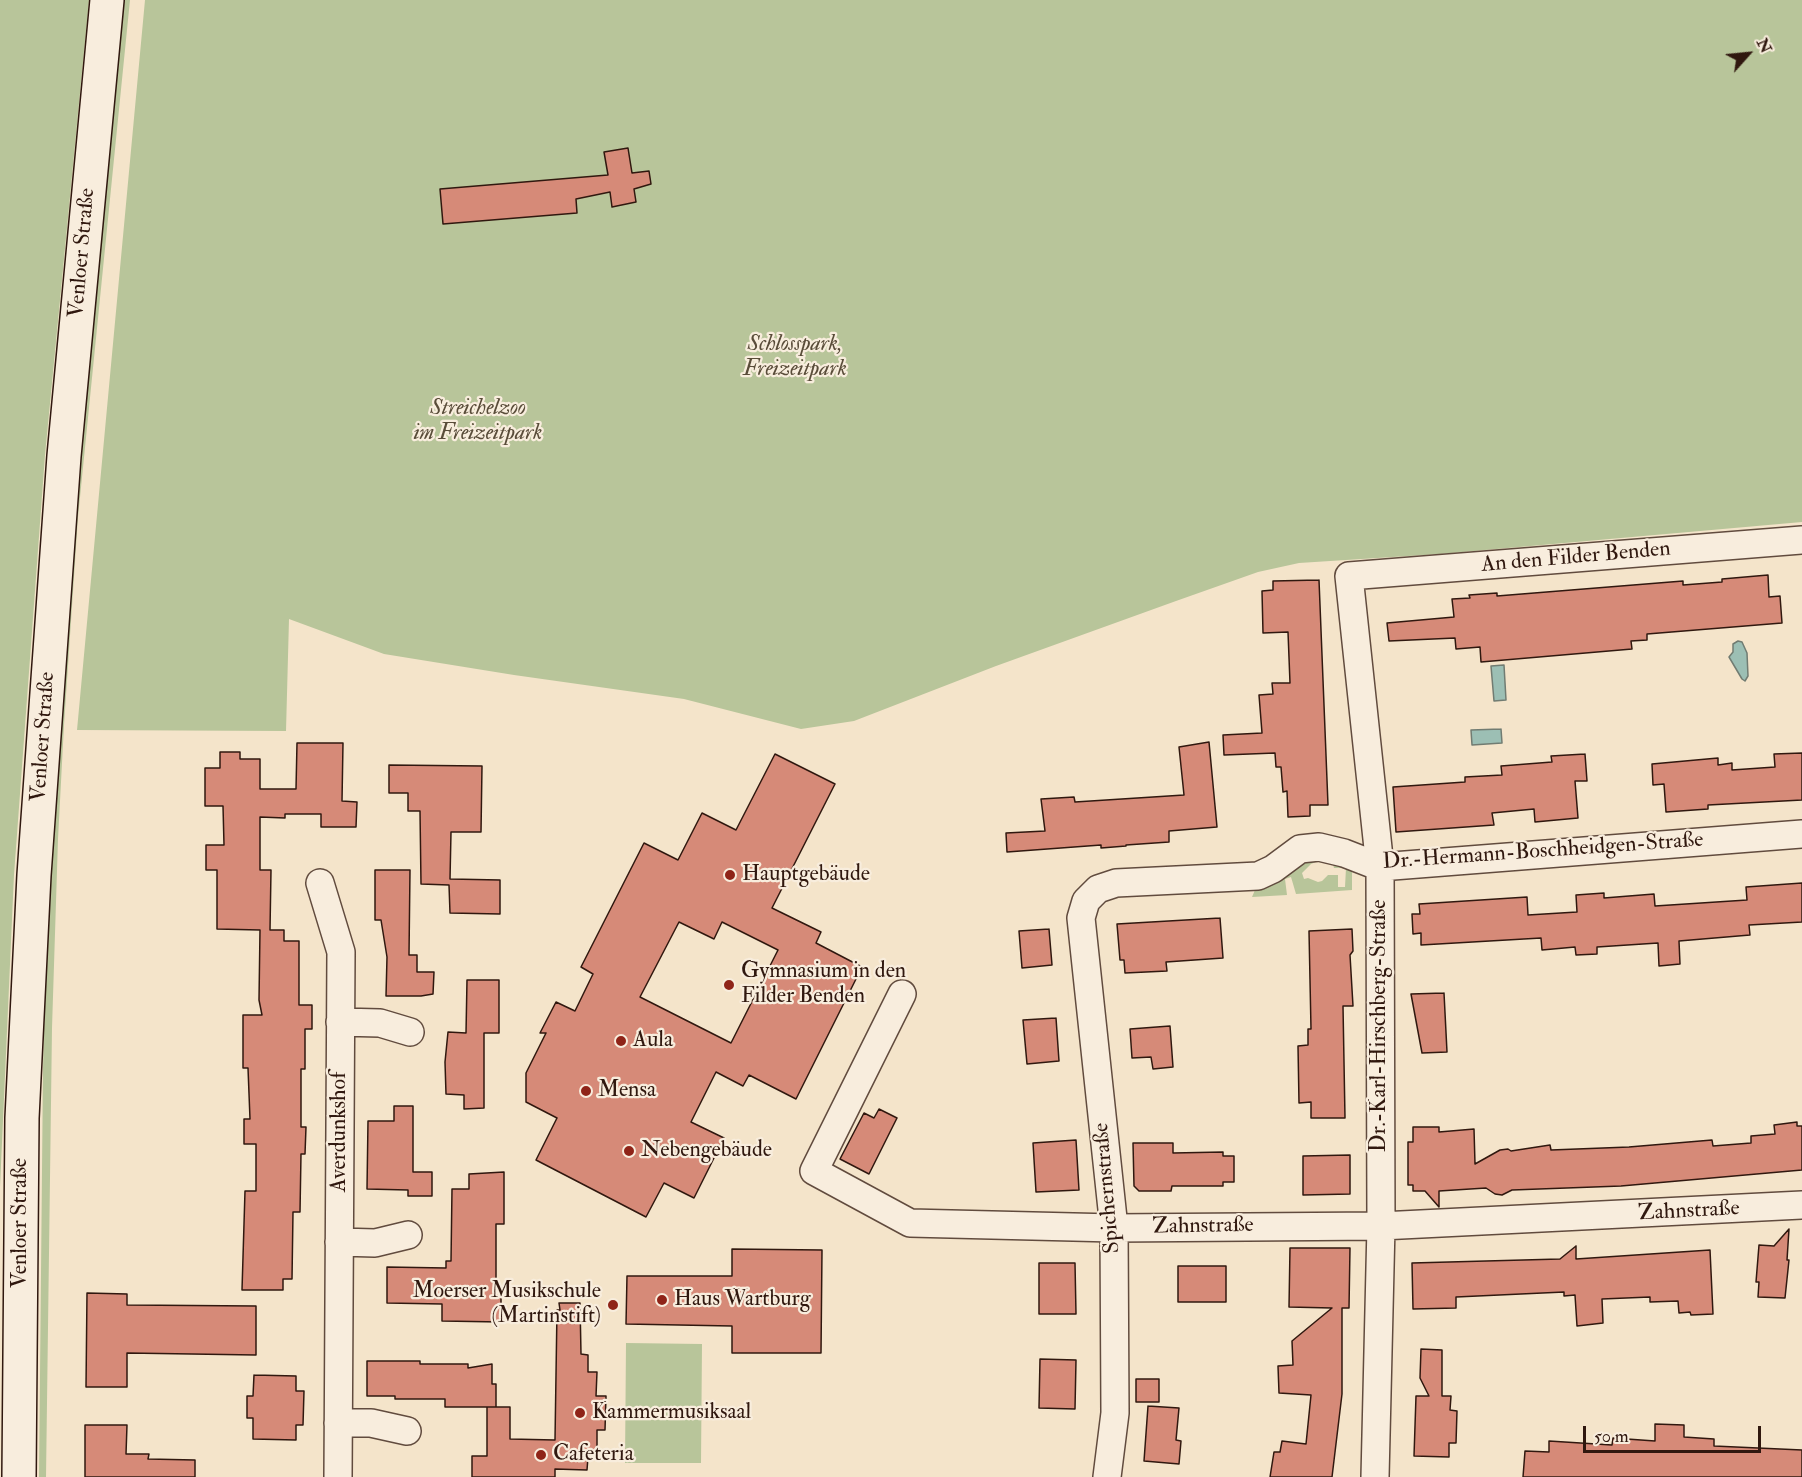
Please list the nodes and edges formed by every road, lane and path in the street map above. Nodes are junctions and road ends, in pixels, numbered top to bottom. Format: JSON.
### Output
{"nodes":[{"id":1,"x":107,"y":0,"type":"edge"},
{"id":2,"x":1802,"y":540,"type":"edge"},
{"id":3,"x":1349,"y":576,"type":"joint"},
{"id":4,"x":1802,"y":834,"type":"edge"},
{"id":5,"x":1380,"y":867,"type":"junction"},
{"id":6,"x":320,"y":883,"type":"dead end"},
{"id":7,"x":1086,"y":901,"type":"joint"},
{"id":8,"x":902,"y":994,"type":"dead end"},
{"id":9,"x":340,"y":1022,"type":"junction"},
{"id":10,"x":410,"y":1032,"type":"dead end"},
{"id":11,"x":1802,"y":1205,"type":"edge"},
{"id":12,"x":1381,"y":1226,"type":"junction"},
{"id":13,"x":1114,"y":1228,"type":"junction"},
{"id":14,"x":408,"y":1235,"type":"dead end"},
{"id":15,"x":339,"y":1242,"type":"junction"},
{"id":16,"x":338,"y":1423,"type":"junction"},
{"id":17,"x":407,"y":1431,"type":"dead end"},
{"id":18,"x":19,"y":1477,"type":"edge"},
{"id":19,"x":338,"y":1477,"type":"edge"},
{"id":20,"x":1107,"y":1477,"type":"edge"},
{"id":21,"x":1375,"y":1477,"type":"edge"}],
"edges":[{"from":1,"to":18,"type":"main road","name":"Venloer Straße"},
{"from":2,"to":3,"type":"street","name":"An den Filder Benden"},
{"from":3,"to":5,"type":"street","name":"Dr.-Karl-Hirschberg-Straße"},
{"from":4,"to":5,"type":"street","name":"Dr.-Hermann-Boschheidgen-Straße"},
{"from":5,"to":7,"type":"street","name":"Dr.-Hermann-Boschheidgen-Straße"},
{"from":5,"to":12,"type":"street","name":"Dr.-Karl-Hirschberg-Straße"},
{"from":6,"to":9,"type":"street","name":"Averdunkshof"},
{"from":7,"to":13,"type":"street","name":"Spichernstraße"},
{"from":8,"to":13,"type":"street","name":"Zahnstraße"},
{"from":9,"to":10,"type":"street"},
{"from":9,"to":15,"type":"street","name":"Averdunkshof"},
{"from":11,"to":12,"type":"street","name":"Zahnstraße"},
{"from":12,"to":13,"type":"street","name":"Zahnstraße"},
{"from":12,"to":21,"type":"street","name":"Dr.-Karl-Hirschberg-Straße"},
{"from":13,"to":20,"type":"street","name":"Spichernstraße"},
{"from":14,"to":15,"type":"street"},
{"from":15,"to":16,"type":"street","name":"Averdunkshof"},
{"from":16,"to":17,"type":"street"},
{"from":16,"to":19,"type":"street","name":"Averdunkshof"}]}
